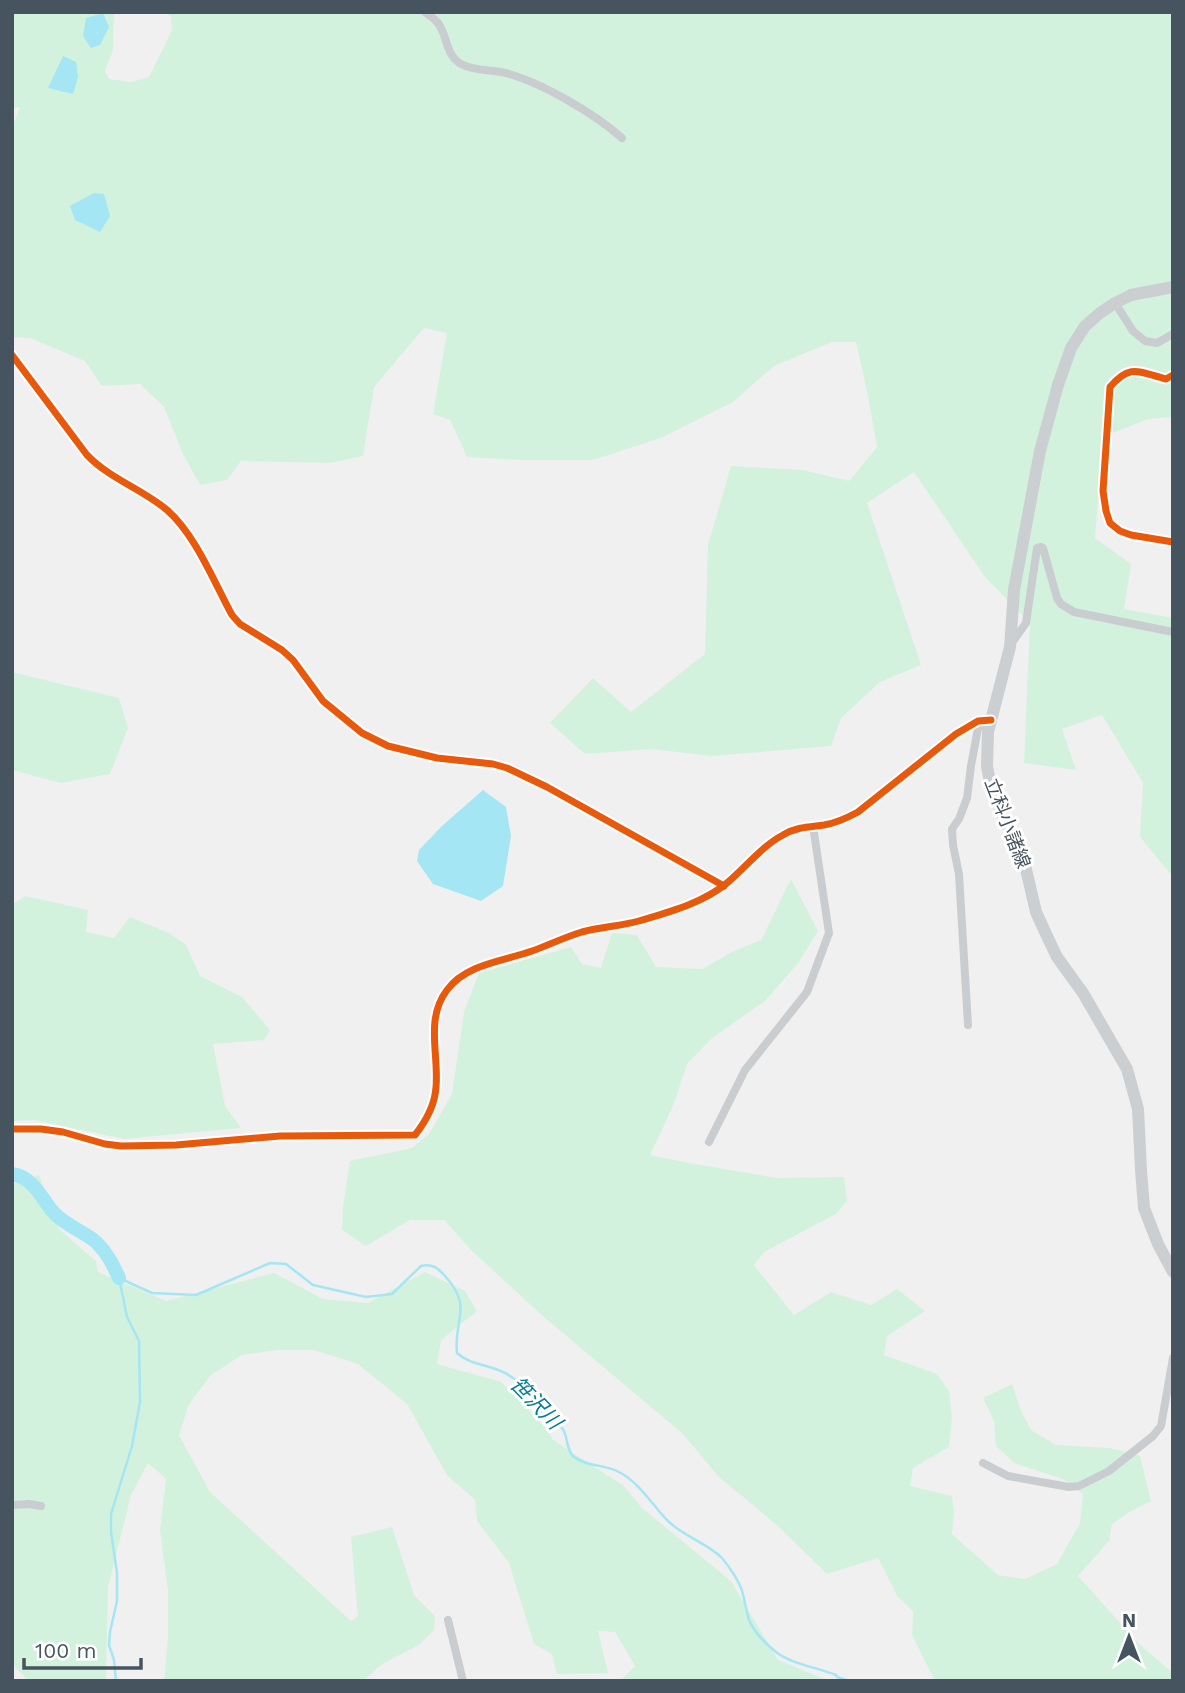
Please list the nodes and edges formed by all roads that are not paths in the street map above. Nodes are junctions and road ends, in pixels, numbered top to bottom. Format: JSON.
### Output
{"nodes":[{"id":1,"x":425,"y":12,"type":"edge"},
{"id":2,"x":622,"y":138,"type":"dead end"},
{"id":3,"x":1173,"y":287,"type":"edge"},
{"id":4,"x":1115,"y":303,"type":"junction"},
{"id":5,"x":1173,"y":334,"type":"edge"},
{"id":6,"x":12,"y":355,"type":"edge"},
{"id":7,"x":1173,"y":375,"type":"edge"},
{"id":8,"x":1173,"y":542,"type":"edge"},
{"id":9,"x":1173,"y":632,"type":"edge"},
{"id":10,"x":1010,"y":647,"type":"junction"},
{"id":11,"x":991,"y":720,"type":"junction"},
{"id":12,"x":813,"y":826,"type":"junction"},
{"id":13,"x":724,"y":886,"type":"junction"},
{"id":14,"x":968,"y":1025,"type":"dead end"},
{"id":15,"x":12,"y":1129,"type":"edge"},
{"id":16,"x":709,"y":1142,"type":"dead end"},
{"id":17,"x":1173,"y":1272,"type":"edge"},
{"id":18,"x":1173,"y":1358,"type":"edge"},
{"id":19,"x":983,"y":1463,"type":"dead end"},
{"id":20,"x":12,"y":1505,"type":"edge"},
{"id":21,"x":41,"y":1506,"type":"dead end"},
{"id":22,"x":449,"y":1620,"type":"dead end"},
{"id":23,"x":463,"y":1681,"type":"edge"}],
"edges":[{"from":1,"to":2,"type":"street"},
{"from":3,"to":4,"type":"main road","name":"立科小諸線"},
{"from":4,"to":5,"type":"street"},
{"from":4,"to":10,"type":"main road","name":"立科小諸線"},
{"from":6,"to":13,"type":"street"},
{"from":7,"to":8,"type":"street"},
{"from":9,"to":10,"type":"street"},
{"from":10,"to":11,"type":"main road","name":"立科小諸線"},
{"from":11,"to":12,"type":"street"},
{"from":11,"to":14,"type":"street"},
{"from":11,"to":17,"type":"main road","name":"立科小諸線"},
{"from":12,"to":13,"type":"street"},
{"from":12,"to":16,"type":"street"},
{"from":13,"to":15,"type":"street"},
{"from":18,"to":19,"type":"street"},
{"from":20,"to":21,"type":"street"},
{"from":22,"to":23,"type":"street"}]}
